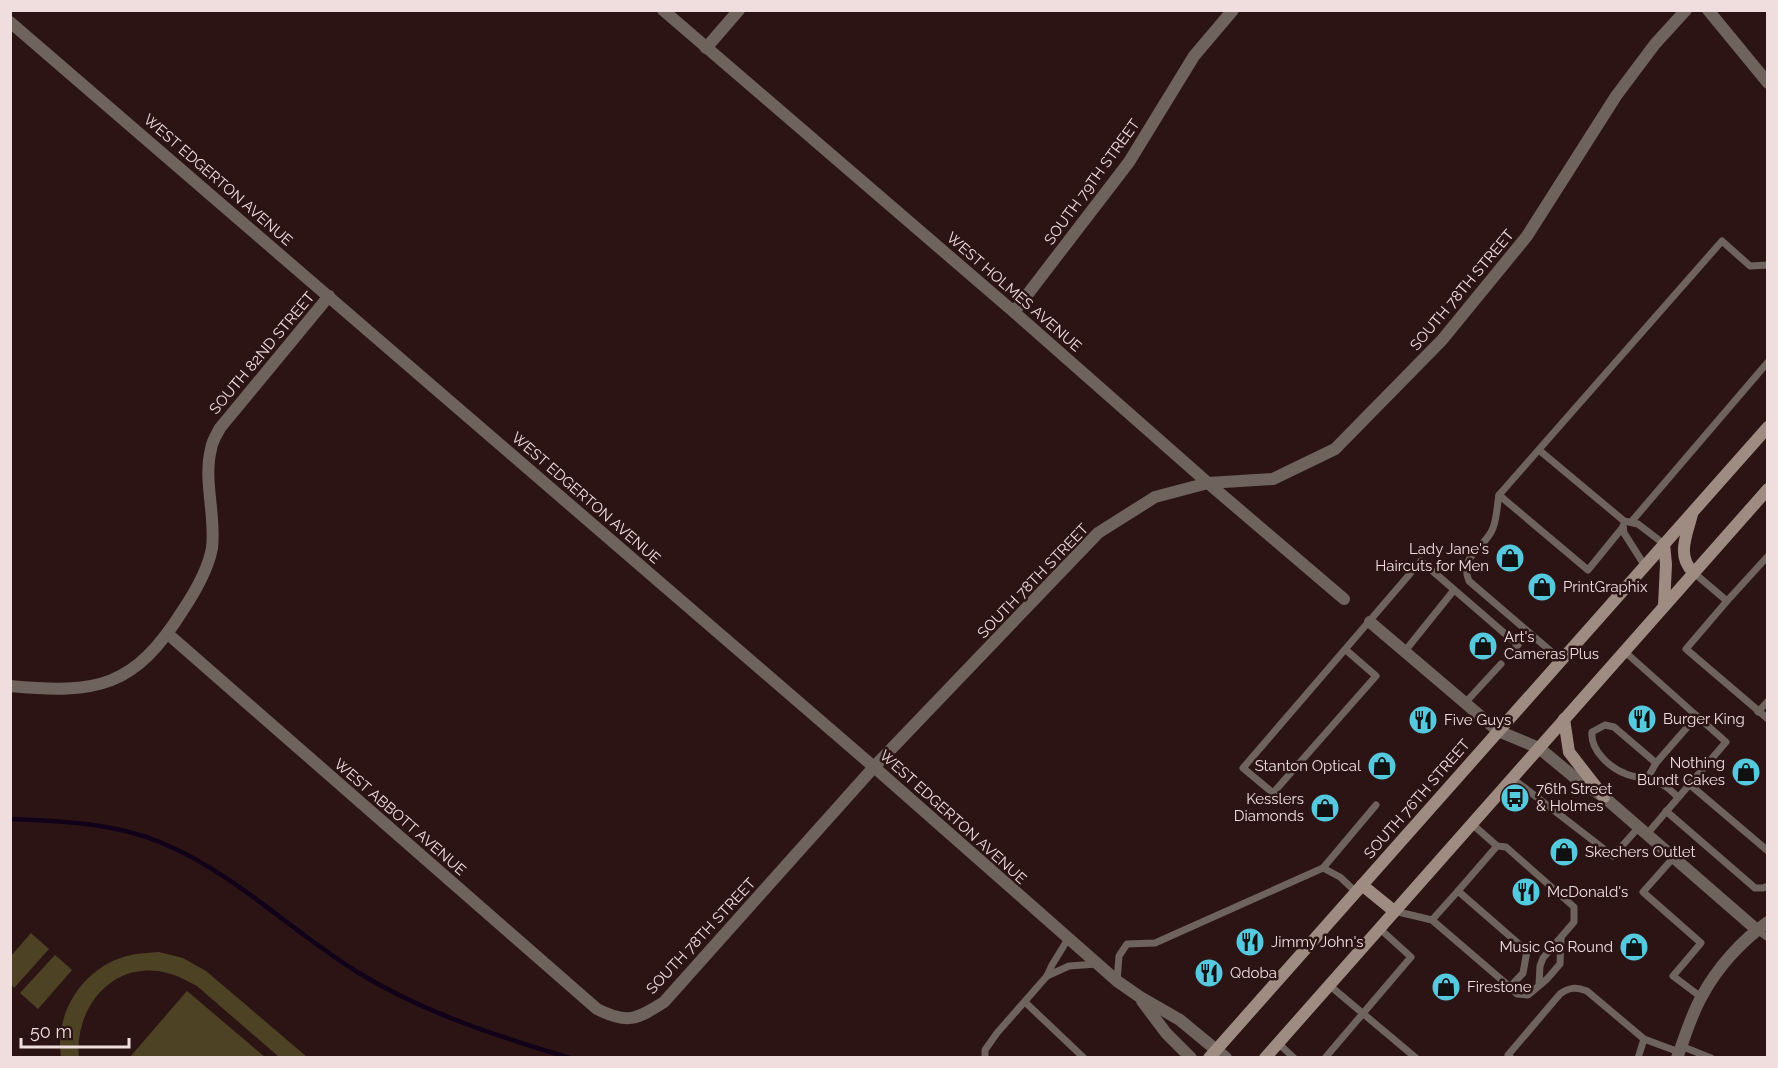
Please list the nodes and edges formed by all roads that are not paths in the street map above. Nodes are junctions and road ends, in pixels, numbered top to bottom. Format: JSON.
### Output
{"nodes":[{"id":1,"x":663,"y":10,"type":"edge"},
{"id":2,"x":739,"y":10,"type":"edge"},
{"id":3,"x":1233,"y":10,"type":"edge"},
{"id":4,"x":1686,"y":10,"type":"edge"},
{"id":5,"x":1709,"y":11,"type":"edge"},
{"id":6,"x":10,"y":22,"type":"edge"},
{"id":7,"x":706,"y":48,"type":"junction"},
{"id":8,"x":1767,"y":83,"type":"edge"},
{"id":9,"x":1767,"y":265,"type":"edge"},
{"id":10,"x":329,"y":296,"type":"junction"},
{"id":11,"x":1014,"y":312,"type":"junction"},
{"id":12,"x":1767,"y":362,"type":"edge"},
{"id":13,"x":1767,"y":427,"type":"edge"},
{"id":14,"x":1539,"y":450,"type":"junction"},
{"id":15,"x":1208,"y":483,"type":"junction"},
{"id":16,"x":1767,"y":489,"type":"edge"},
{"id":17,"x":1499,"y":495,"type":"junction"},
{"id":18,"x":1693,"y":512,"type":"junction"},
{"id":19,"x":1626,"y":523,"type":"junction"},
{"id":20,"x":1664,"y":544,"type":"junction"},
{"id":21,"x":1767,"y":556,"type":"edge"},
{"id":22,"x":1645,"y":566,"type":"junction"},
{"id":23,"x":1694,"y":572,"type":"junction"},
{"id":24,"x":1454,"y":590,"type":"junction"},
{"id":25,"x":1344,"y":599,"type":"dead end"},
{"id":26,"x":1727,"y":601,"type":"junction"},
{"id":27,"x":1664,"y":606,"type":"junction"},
{"id":28,"x":1370,"y":622,"type":"junction"},
{"id":29,"x":168,"y":634,"type":"junction"},
{"id":30,"x":1346,"y":650,"type":"junction"},
{"id":31,"x":1513,"y":650,"type":"dead end"},
{"id":32,"x":1405,"y":651,"type":"junction"},
{"id":33,"x":1624,"y":651,"type":"junction"},
{"id":34,"x":1561,"y":660,"type":"junction"},
{"id":35,"x":1501,"y":664,"type":"dead end"},
{"id":36,"x":10,"y":686,"type":"edge"},
{"id":37,"x":1767,"y":701,"type":"edge"},
{"id":38,"x":1465,"y":703,"type":"junction"},
{"id":39,"x":1758,"y":712,"type":"junction"},
{"id":40,"x":1697,"y":716,"type":"junction"},
{"id":41,"x":1564,"y":719,"type":"junction"},
{"id":42,"x":1767,"y":719,"type":"edge"},
{"id":43,"x":1498,"y":731,"type":"junction"},
{"id":44,"x":1539,"y":748,"type":"junction"},
{"id":45,"x":1656,"y":763,"type":"junction"},
{"id":46,"x":874,"y":767,"type":"junction"},
{"id":47,"x":1512,"y":778,"type":"junction"},
{"id":48,"x":1647,"y":779,"type":"junction"},
{"id":49,"x":1689,"y":784,"type":"junction"},
{"id":50,"x":1604,"y":797,"type":"junction"},
{"id":51,"x":1678,"y":797,"type":"junction"},
{"id":52,"x":1376,"y":805,"type":"dead end"},
{"id":53,"x":1666,"y":811,"type":"junction"},
{"id":54,"x":1472,"y":824,"type":"junction"},
{"id":55,"x":1643,"y":830,"type":"junction"},
{"id":56,"x":1497,"y":846,"type":"junction"},
{"id":57,"x":1767,"y":851,"type":"edge"},
{"id":58,"x":1674,"y":857,"type":"junction"},
{"id":59,"x":1323,"y":868,"type":"junction"},
{"id":60,"x":1767,"y":886,"type":"edge"},
{"id":61,"x":1359,"y":888,"type":"junction"},
{"id":62,"x":1458,"y":891,"type":"junction"},
{"id":63,"x":1394,"y":911,"type":"junction"},
{"id":64,"x":1432,"y":920,"type":"junction"},
{"id":65,"x":1762,"y":926,"type":"edge"},
{"id":66,"x":1380,"y":928,"type":"junction"},
{"id":67,"x":1561,"y":938,"type":"junction"},
{"id":68,"x":1767,"y":938,"type":"edge"},
{"id":69,"x":1068,"y":939,"type":"junction"},
{"id":70,"x":1097,"y":964,"type":"junction"},
{"id":71,"x":1047,"y":976,"type":"junction"},
{"id":72,"x":1117,"y":981,"type":"junction"},
{"id":73,"x":1539,"y":984,"type":"junction"},
{"id":74,"x":1329,"y":985,"type":"junction"},
{"id":75,"x":1510,"y":987,"type":"junction"},
{"id":76,"x":1140,"y":997,"type":"junction"},
{"id":77,"x":1701,"y":997,"type":"junction"},
{"id":78,"x":1026,"y":1003,"type":"junction"},
{"id":79,"x":1363,"y":1013,"type":"junction"},
{"id":80,"x":616,"y":1018,"type":"joint"},
{"id":81,"x":1644,"y":1039,"type":"junction"},
{"id":82,"x":1278,"y":1043,"type":"junction"},
{"id":83,"x":1679,"y":1052,"type":"edge"},
{"id":84,"x":1217,"y":1055,"type":"edge"},
{"id":85,"x":1508,"y":1057,"type":"edge"},
{"id":86,"x":985,"y":1058,"type":"edge"},
{"id":87,"x":1084,"y":1058,"type":"edge"},
{"id":88,"x":1191,"y":1058,"type":"edge"},
{"id":89,"x":1265,"y":1058,"type":"edge"},
{"id":90,"x":1293,"y":1058,"type":"edge"},
{"id":91,"x":1325,"y":1058,"type":"edge"},
{"id":92,"x":1416,"y":1058,"type":"edge"},
{"id":93,"x":1638,"y":1058,"type":"edge"},
{"id":94,"x":1711,"y":1058,"type":"edge"}],
"edges":[{"from":1,"to":7,"type":"street","name":"WEST HOLMES AVENUE"},
{"from":2,"to":7,"type":"street"},
{"from":3,"to":11,"type":"street","name":"SOUTH 79TH STREET"},
{"from":4,"to":15,"type":"street","name":"SOUTH 78TH STREET"},
{"from":5,"to":8,"type":"street"},
{"from":6,"to":10,"type":"street","name":"WEST EDGERTON AVENUE"},
{"from":7,"to":11,"type":"street","name":"WEST HOLMES AVENUE"},
{"from":9,"to":14,"type":"lane"},
{"from":10,"to":29,"type":"street","name":"SOUTH 82ND STREET"},
{"from":10,"to":46,"type":"street","name":"WEST EDGERTON AVENUE"},
{"from":11,"to":15,"type":"street","name":"WEST HOLMES AVENUE"},
{"from":12,"to":19,"type":"lane"},
{"from":13,"to":18,"type":"main road","name":"SOUTH 76TH STREET"},
{"from":14,"to":17,"type":"lane"},
{"from":14,"to":19,"type":"lane"},
{"from":15,"to":25,"type":"street","name":"WEST HOLMES AVENUE"},
{"from":15,"to":46,"type":"street","name":"SOUTH 78TH STREET"},
{"from":16,"to":23,"type":"main road"},
{"from":17,"to":19,"type":"lane"},
{"from":17,"to":34,"type":"lane"},
{"from":18,"to":20,"type":"main road","name":"SOUTH 76TH STREET"},
{"from":18,"to":23,"type":"main road"},
{"from":19,"to":20,"type":"lane"},
{"from":19,"to":22,"type":"lane"},
{"from":20,"to":22,"type":"main road","name":"SOUTH 76TH STREET"},
{"from":20,"to":27,"type":"main road"},
{"from":21,"to":26,"type":"lane"},
{"from":22,"to":34,"type":"main road","name":"SOUTH 76TH STREET"},
{"from":23,"to":26,"type":"lane"},
{"from":23,"to":27,"type":"main road"},
{"from":24,"to":28,"type":"lane"},
{"from":24,"to":31,"type":"lane"},
{"from":24,"to":32,"type":"lane"},
{"from":26,"to":39,"type":"lane"},
{"from":27,"to":33,"type":"main road"},
{"from":28,"to":30,"type":"lane"},
{"from":28,"to":32,"type":"street"},
{"from":29,"to":36,"type":"street","name":"SOUTH 82ND STREET"},
{"from":29,"to":80,"type":"street","name":"WEST ABBOTT AVENUE"},
{"from":30,"to":30,"type":"lane"},
{"from":32,"to":38,"type":"street"},
{"from":33,"to":40,"type":"lane"},
{"from":33,"to":41,"type":"main road"},
{"from":34,"to":43,"type":"main road","name":"SOUTH 76TH STREET"},
{"from":35,"to":38,"type":"lane"},
{"from":37,"to":39,"type":"lane"},
{"from":38,"to":43,"type":"street"},
{"from":39,"to":42,"type":"lane"},
{"from":40,"to":45,"type":"lane"},
{"from":40,"to":49,"type":"lane"},
{"from":41,"to":44,"type":"main road"},
{"from":41,"to":50,"type":"main road"},
{"from":43,"to":44,"type":"street"},
{"from":43,"to":61,"type":"main road","name":"SOUTH 76TH STREET"},
{"from":44,"to":47,"type":"main road"},
{"from":44,"to":50,"type":"street"},
{"from":45,"to":48,"type":"lane"},
{"from":45,"to":48,"type":"lane"},
{"from":46,"to":69,"type":"street","name":"WEST EDGERTON AVENUE"},
{"from":46,"to":80,"type":"street","name":"SOUTH 78TH STREET"},
{"from":47,"to":54,"type":"main road"},
{"from":47,"to":55,"type":"lane"},
{"from":48,"to":51,"type":"lane"},
{"from":49,"to":51,"type":"lane"},
{"from":49,"to":57,"type":"lane"},
{"from":50,"to":55,"type":"street"},
{"from":51,"to":53,"type":"lane"},
{"from":52,"to":59,"type":"lane"},
{"from":53,"to":55,"type":"lane"},
{"from":53,"to":60,"type":"lane"},
{"from":54,"to":56,"type":"lane"},
{"from":54,"to":63,"type":"main road"},
{"from":55,"to":58,"type":"street"},
{"from":56,"to":62,"type":"lane"},
{"from":56,"to":67,"type":"lane"},
{"from":58,"to":65,"type":"street"},
{"from":58,"to":77,"type":"lane"},
{"from":59,"to":61,"type":"lane"},
{"from":59,"to":72,"type":"lane"},
{"from":61,"to":63,"type":"main road"},
{"from":61,"to":84,"type":"main road","name":"SOUTH 76TH STREET"},
{"from":62,"to":64,"type":"lane"},
{"from":62,"to":75,"type":"lane"},
{"from":63,"to":64,"type":"lane"},
{"from":63,"to":66,"type":"main road"},
{"from":64,"to":75,"type":"lane"},
{"from":65,"to":68,"type":"lane"},
{"from":65,"to":77,"type":"street"},
{"from":66,"to":74,"type":"main road"},
{"from":66,"to":79,"type":"lane"},
{"from":67,"to":73,"type":"lane"},
{"from":67,"to":73,"type":"lane"},
{"from":69,"to":70,"type":"street","name":"WEST EDGERTON AVENUE"},
{"from":69,"to":71,"type":"lane"},
{"from":70,"to":71,"type":"lane"},
{"from":70,"to":72,"type":"street","name":"WEST EDGERTON AVENUE"},
{"from":71,"to":78,"type":"lane"},
{"from":72,"to":76,"type":"street","name":"WEST EDGERTON AVENUE"},
{"from":73,"to":75,"type":"lane"},
{"from":74,"to":79,"type":"lane"},
{"from":74,"to":82,"type":"main road"},
{"from":76,"to":84,"type":"street","name":"WEST EDGERTON AVENUE"},
{"from":76,"to":88,"type":"street","name":"WEST EDGERTON AVENUE"},
{"from":77,"to":83,"type":"street"},
{"from":78,"to":86,"type":"lane"},
{"from":78,"to":87,"type":"lane"},
{"from":79,"to":91,"type":"lane"},
{"from":79,"to":92,"type":"lane"},
{"from":81,"to":83,"type":"lane"},
{"from":81,"to":85,"type":"lane"},
{"from":81,"to":93,"type":"lane"},
{"from":82,"to":89,"type":"main road"},
{"from":82,"to":90,"type":"lane"},
{"from":83,"to":94,"type":"lane"}]}
